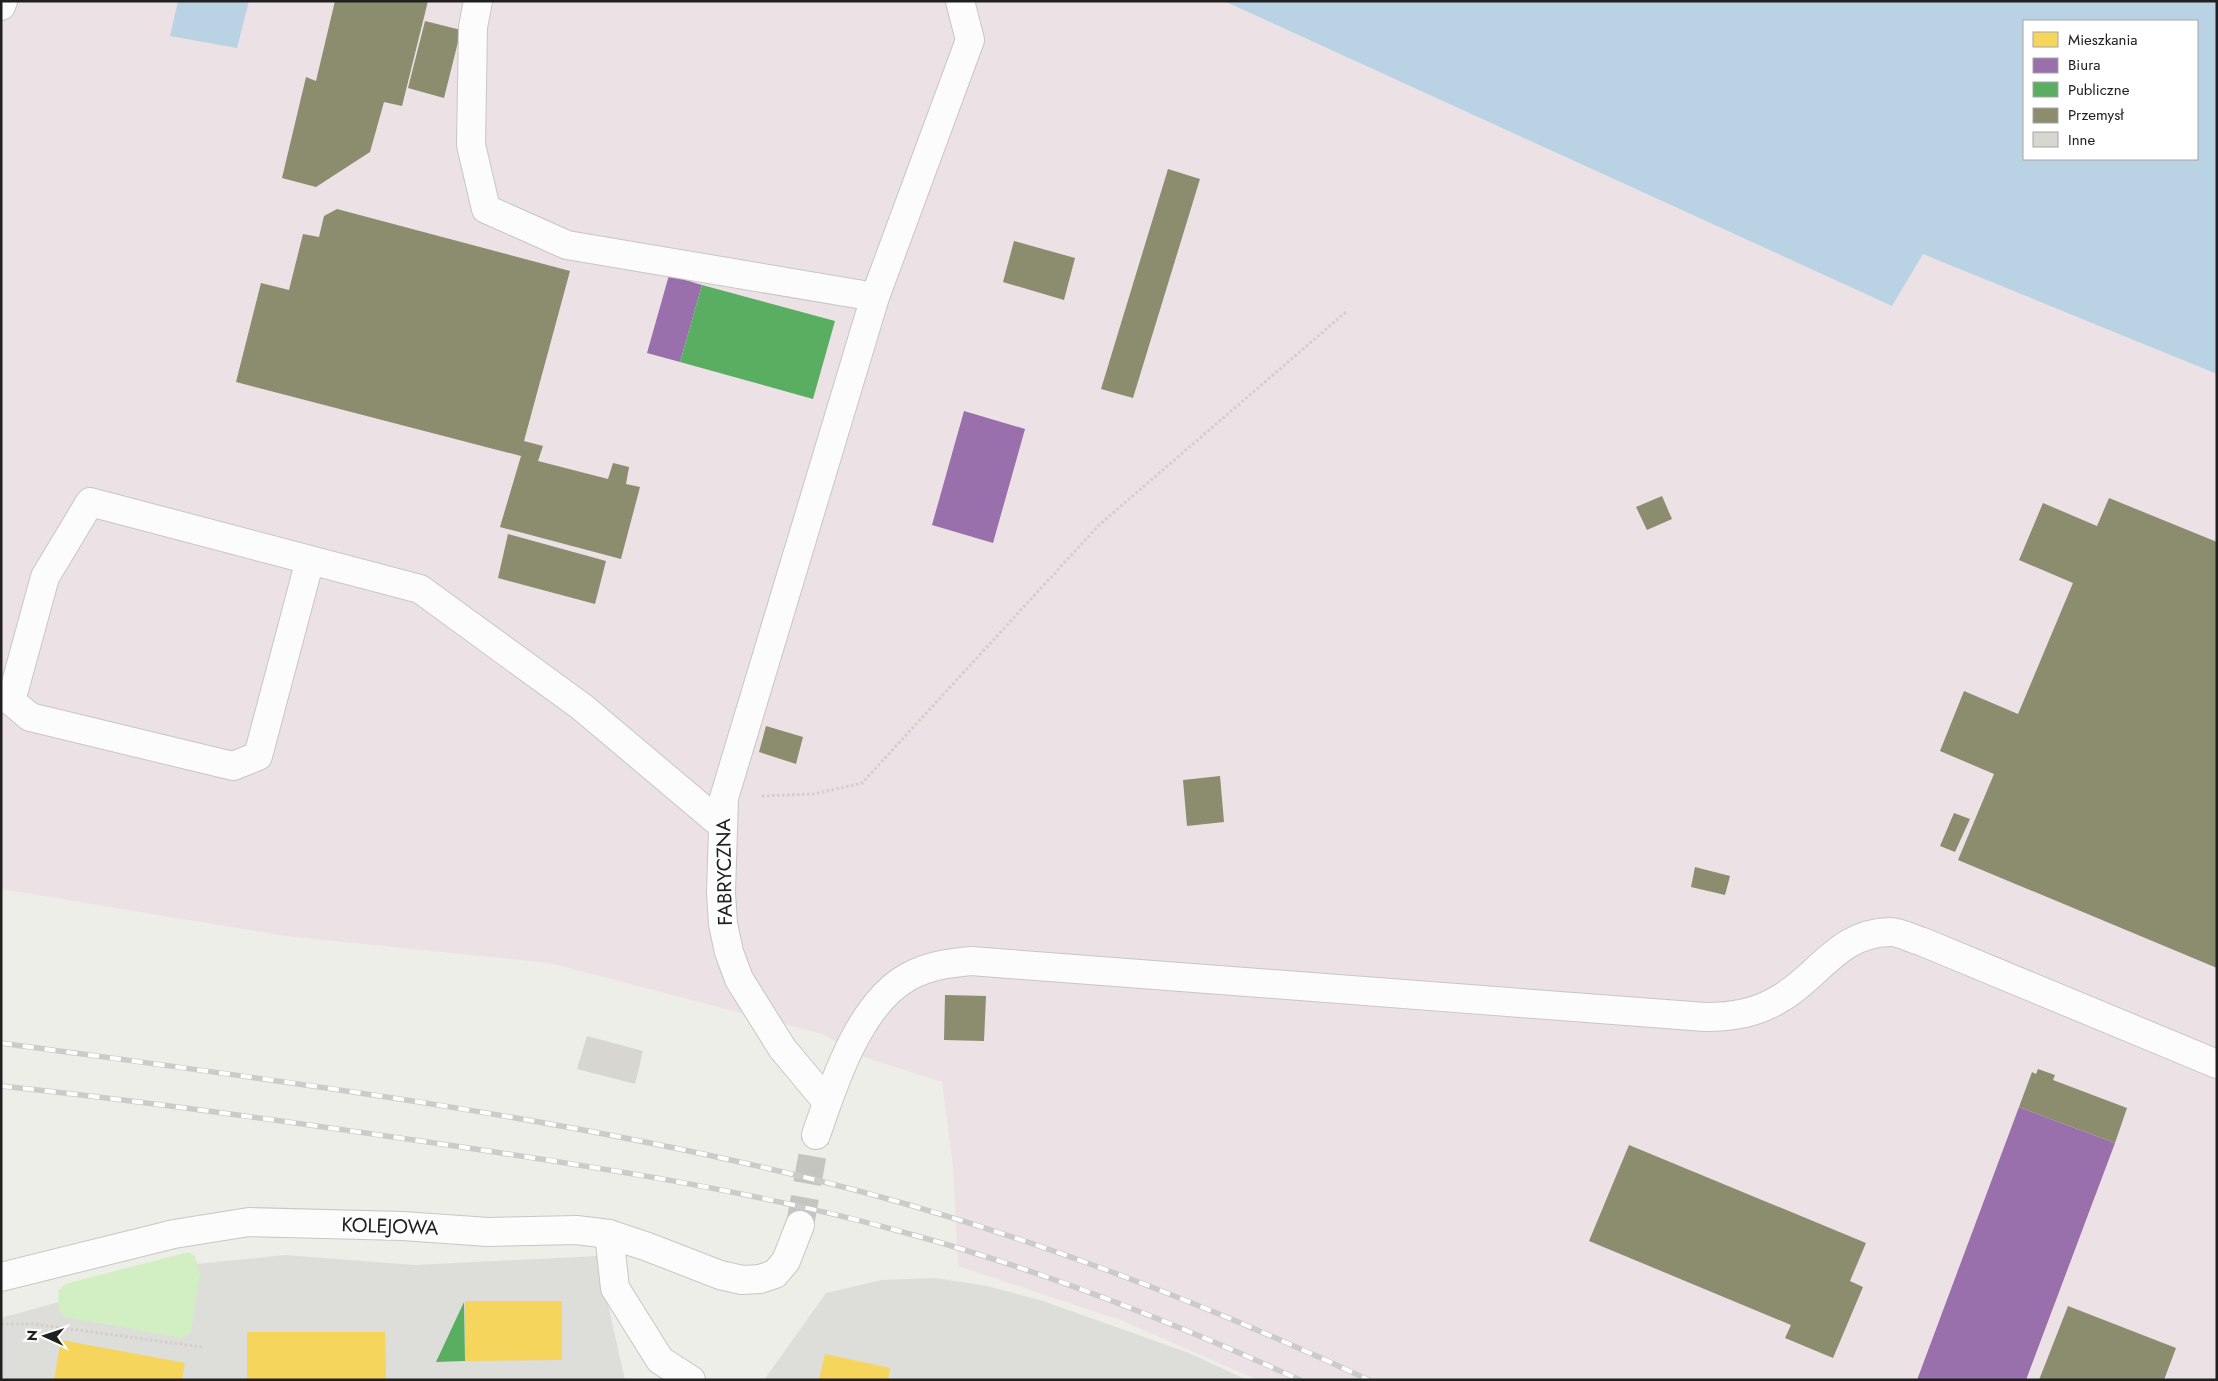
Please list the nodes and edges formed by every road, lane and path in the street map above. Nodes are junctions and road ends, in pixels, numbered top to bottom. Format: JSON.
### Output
{"nodes":[{"id":1,"x":4,"y":1,"type":"edge"},
{"id":2,"x":478,"y":1,"type":"edge"},
{"id":3,"x":960,"y":1,"type":"edge"},
{"id":4,"x":1,"y":6,"type":"edge"},
{"id":5,"x":875,"y":297,"type":"junction"},
{"id":6,"x":1346,"y":312,"type":"dead end"},
{"id":7,"x":310,"y":560,"type":"junction"},
{"id":8,"x":724,"y":798,"type":"junction"},
{"id":9,"x":722,"y":825,"type":"junction"},
{"id":10,"x":2217,"y":1064,"type":"edge"},
{"id":11,"x":827,"y":1102,"type":"junction"},
{"id":12,"x":816,"y":1135,"type":"tunnel mouth"},
{"id":13,"x":800,"y":1225,"type":"tunnel mouth"},
{"id":14,"x":609,"y":1234,"type":"junction"},
{"id":15,"x":1,"y":1277,"type":"edge"},
{"id":16,"x":1,"y":1324,"type":"edge"},
{"id":17,"x":202,"y":1347,"type":"dead end"},
{"id":18,"x":691,"y":1380,"type":"edge"}],
"edges":[{"from":1,"to":4,"type":"street"},
{"from":2,"to":5,"type":"street"},
{"from":3,"to":5,"type":"street","name":"FABRYCZNA"},
{"from":5,"to":8,"type":"street","name":"FABRYCZNA"},
{"from":6,"to":8,"type":"path"},
{"from":7,"to":7,"type":"street"},
{"from":7,"to":9,"type":"street"},
{"from":8,"to":9,"type":"street","name":"FABRYCZNA"},
{"from":9,"to":11,"type":"street","name":"FABRYCZNA"},
{"from":10,"to":11,"type":"street"},
{"from":11,"to":12,"type":"street"},
{"from":13,"to":14,"type":"street"},
{"from":14,"to":15,"type":"street","name":"KOLEJOWA"},
{"from":14,"to":18,"type":"street"},
{"from":16,"to":17,"type":"path"}]}
